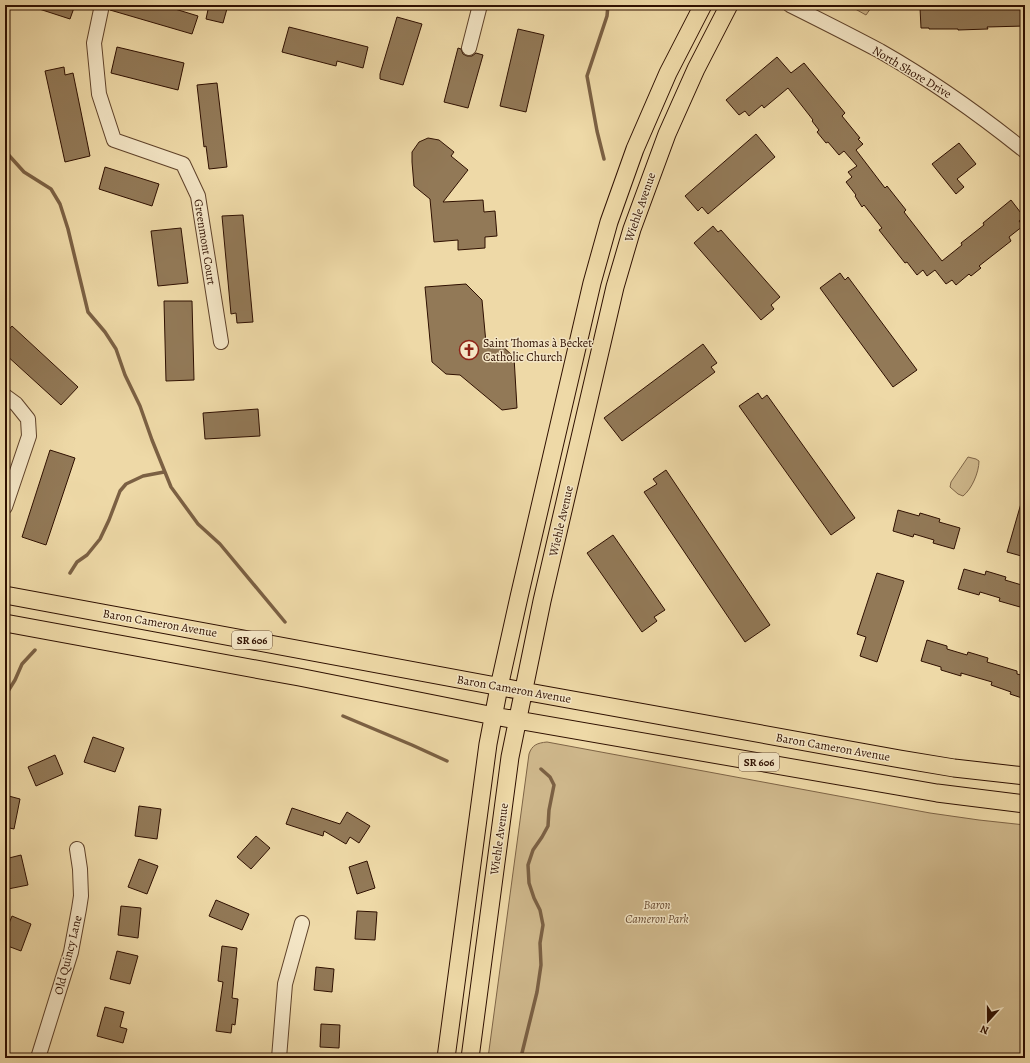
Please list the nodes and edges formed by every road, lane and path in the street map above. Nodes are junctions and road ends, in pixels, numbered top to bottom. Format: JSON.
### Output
{"nodes":[{"id":1,"x":102,"y":5,"type":"edge"},
{"id":2,"x":480,"y":5,"type":"edge"},
{"id":3,"x":703,"y":5,"type":"edge"},
{"id":4,"x":729,"y":5,"type":"edge"},
{"id":5,"x":790,"y":5,"type":"edge"},
{"id":6,"x":469,"y":48,"type":"dead end"},
{"id":7,"x":1025,"y":151,"type":"edge"},
{"id":8,"x":221,"y":342,"type":"dead end"},
{"id":9,"x":5,"y":396,"type":"edge"},
{"id":10,"x":5,"y":507,"type":"edge"},
{"id":11,"x":5,"y":595,"type":"edge"},
{"id":12,"x":5,"y":623,"type":"edge"},
{"id":13,"x":499,"y":687,"type":"junction"},
{"id":14,"x":523,"y":692,"type":"junction"},
{"id":15,"x":494,"y":716,"type":"junction"},
{"id":16,"x":517,"y":720,"type":"junction"},
{"id":17,"x":1025,"y":776,"type":"edge"},
{"id":18,"x":1025,"y":804,"type":"edge"},
{"id":19,"x":77,"y":849,"type":"dead end"},
{"id":20,"x":302,"y":923,"type":"dead end"},
{"id":21,"x":38,"y":1058,"type":"edge"},
{"id":22,"x":279,"y":1058,"type":"edge"},
{"id":23,"x":446,"y":1058,"type":"edge"},
{"id":24,"x":470,"y":1058,"type":"edge"}],
"edges":[{"from":1,"to":8,"type":"street","name":"Greenmont Court"},
{"from":2,"to":6,"type":"street"},
{"from":3,"to":13,"type":"main road","name":"Wiehle Avenue"},
{"from":4,"to":14,"type":"main road","name":"Wiehle Avenue"},
{"from":5,"to":7,"type":"street","name":"North Shore Drive"},
{"from":9,"to":10,"type":"street"},
{"from":11,"to":13,"type":"main road","name":"Baron Cameron Avenue","number":"SR 606"},
{"from":12,"to":15,"type":"main road","number":"SR 606"},
{"from":13,"to":14,"type":"main road","name":"Baron Cameron Avenue","number":"SR 606"},
{"from":13,"to":15,"type":"main road","name":"Wiehle Avenue"},
{"from":14,"to":16,"type":"main road","name":"Wiehle Avenue"},
{"from":14,"to":17,"type":"main road","name":"Baron Cameron Avenue","number":"SR 606"},
{"from":15,"to":16,"type":"main road","number":"SR 606"},
{"from":15,"to":23,"type":"main road","name":"Wiehle Avenue"},
{"from":16,"to":18,"type":"main road","number":"SR 606"},
{"from":16,"to":24,"type":"main road","name":"Wiehle Avenue"},
{"from":19,"to":21,"type":"street","name":"Old Quincy Lane"},
{"from":20,"to":22,"type":"street"}]}
